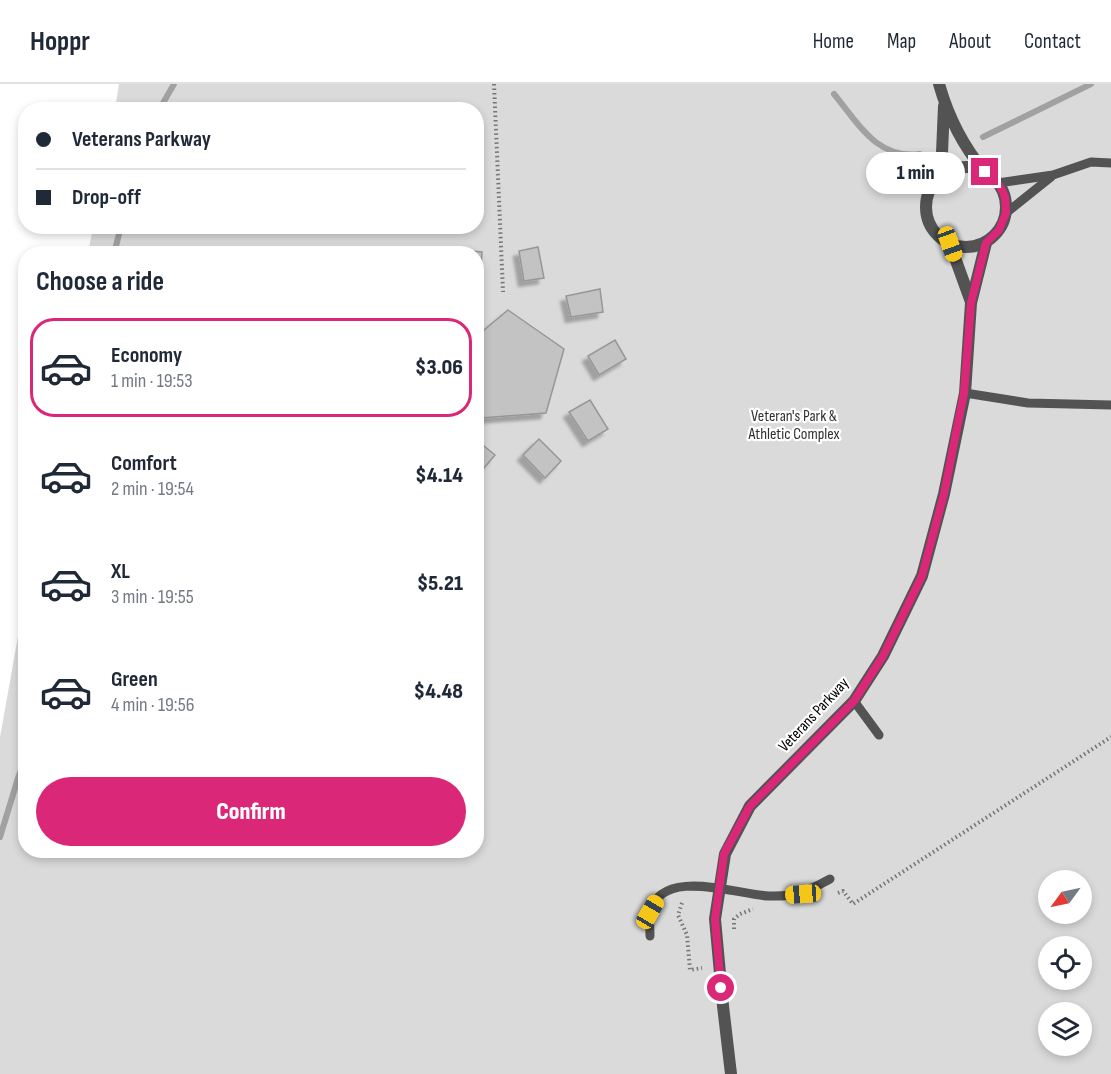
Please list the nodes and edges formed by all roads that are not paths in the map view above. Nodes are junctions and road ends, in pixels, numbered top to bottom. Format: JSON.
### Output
{"nodes":[{"id":1,"x":939,"y":84,"type":"edge"},
{"id":2,"x":944,"y":102,"type":"junction"},
{"id":3,"x":1111,"y":163,"type":"edge"},
{"id":4,"x":985,"y":172,"type":"junction"},
{"id":5,"x":941,"y":176,"type":"junction"},
{"id":6,"x":1053,"y":176,"type":"junction"},
{"id":7,"x":998,"y":183,"type":"junction"},
{"id":8,"x":1006,"y":213,"type":"junction"},
{"id":9,"x":986,"y":243,"type":"junction"},
{"id":10,"x":950,"y":244,"type":"junction"},
{"id":11,"x":971,"y":303,"type":"junction"},
{"id":12,"x":964,"y":393,"type":"junction"},
{"id":13,"x":1111,"y":405,"type":"edge"},
{"id":14,"x":854,"y":701,"type":"junction"},
{"id":15,"x":879,"y":735,"type":"dead end"},
{"id":16,"x":830,"y":879,"type":"dead end"},
{"id":17,"x":719,"y":887,"type":"junction"},
{"id":18,"x":650,"y":936,"type":"dead end"},
{"id":19,"x":731,"y":1074,"type":"edge"}],
"edges":[{"from":1,"to":2,"type":"street"},
{"from":2,"to":4,"type":"street"},
{"from":2,"to":5,"type":"street"},
{"from":3,"to":6,"type":"lane"},
{"from":4,"to":5,"type":"street"},
{"from":4,"to":7,"type":"street"},
{"from":5,"to":10,"type":"street"},
{"from":6,"to":7,"type":"lane"},
{"from":6,"to":8,"type":"lane"},
{"from":7,"to":8,"type":"street"},
{"from":8,"to":9,"type":"street"},
{"from":9,"to":10,"type":"street"},
{"from":9,"to":11,"type":"street","name":"Veterans Parkway"},
{"from":10,"to":11,"type":"street","name":"Veterans Parkway"},
{"from":11,"to":12,"type":"street","name":"Veterans Parkway"},
{"from":12,"to":13,"type":"lane"},
{"from":12,"to":14,"type":"street","name":"Veterans Parkway"},
{"from":14,"to":15,"type":"lane"},
{"from":14,"to":17,"type":"street","name":"Veterans Parkway"},
{"from":16,"to":17,"type":"lane"},
{"from":17,"to":18,"type":"lane"},
{"from":17,"to":19,"type":"street","name":"Veterans Parkway"}]}
